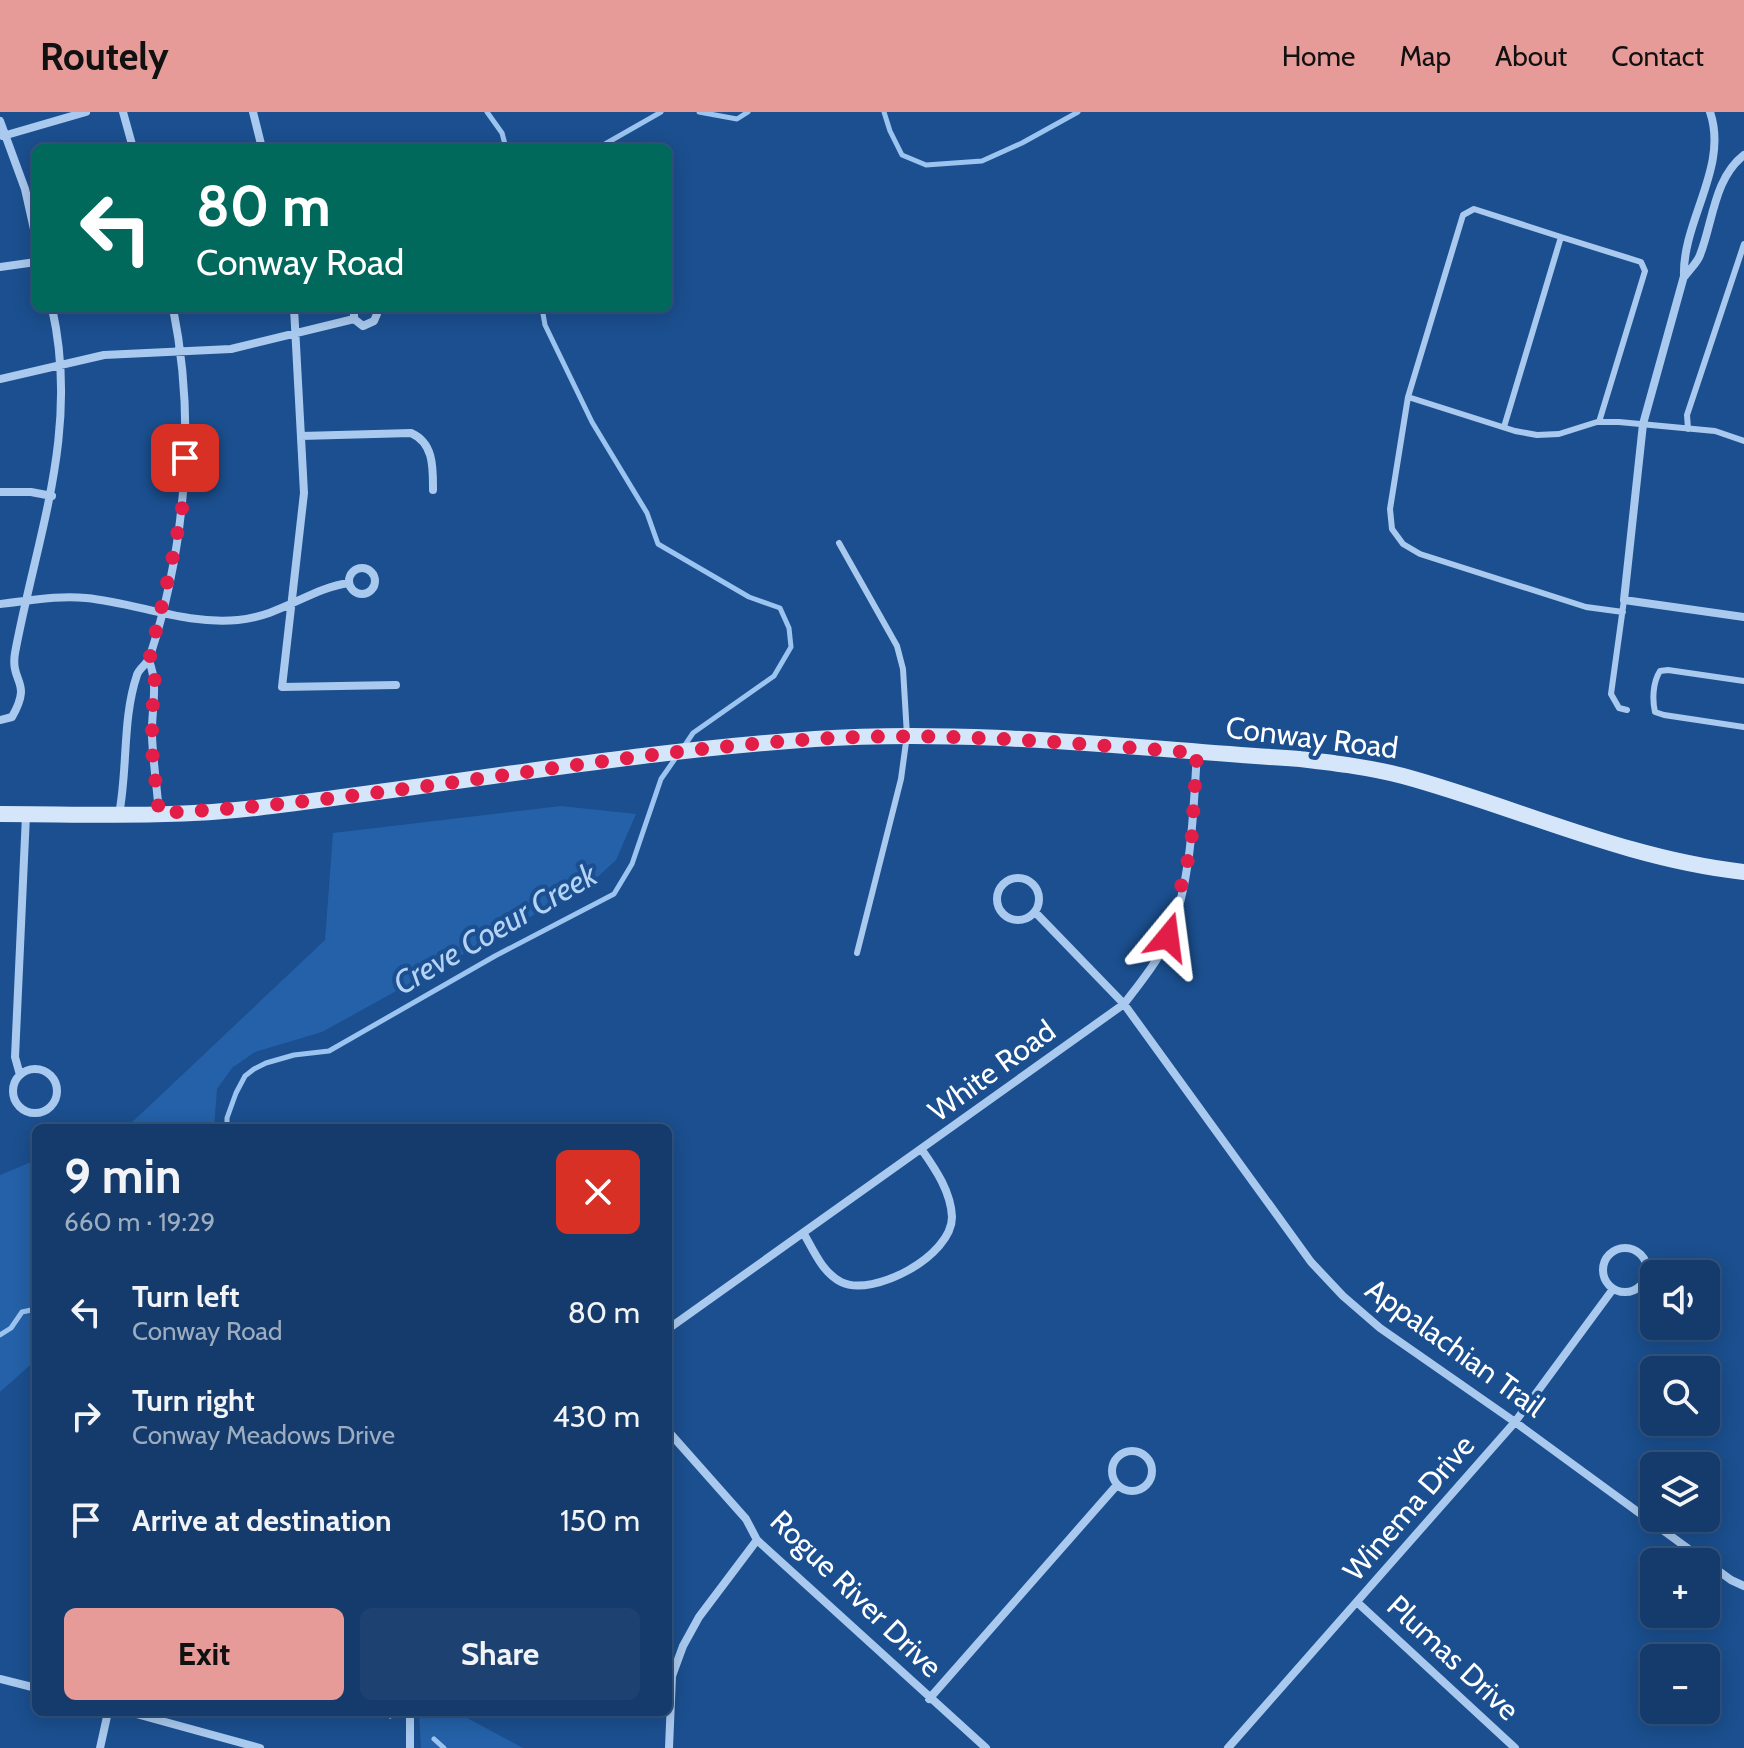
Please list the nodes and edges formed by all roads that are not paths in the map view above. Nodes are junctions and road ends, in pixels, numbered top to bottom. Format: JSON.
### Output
{"nodes":[{"id":1,"x":86,"y":112,"type":"edge"},
{"id":2,"x":123,"y":112,"type":"edge"},
{"id":3,"x":253,"y":112,"type":"edge"},
{"id":4,"x":1710,"y":112,"type":"edge"},
{"id":5,"x":0,"y":121,"type":"edge"},
{"id":6,"x":2,"y":136,"type":"edge"},
{"id":7,"x":132,"y":144,"type":"edge"},
{"id":8,"x":261,"y":144,"type":"edge"},
{"id":9,"x":1744,"y":155,"type":"edge"},
{"id":10,"x":32,"y":220,"type":"edge"},
{"id":11,"x":1561,"y":237,"type":"junction"},
{"id":12,"x":1744,"y":244,"type":"edge"},
{"id":13,"x":32,"y":263,"type":"edge"},
{"id":14,"x":0,"y":267,"type":"edge"},
{"id":15,"x":1684,"y":276,"type":"junction"},
{"id":16,"x":53,"y":312,"type":"edge"},
{"id":17,"x":174,"y":312,"type":"edge"},
{"id":18,"x":294,"y":312,"type":"edge"},
{"id":19,"x":354,"y":312,"type":"edge"},
{"id":20,"x":375,"y":312,"type":"edge"},
{"id":21,"x":354,"y":319,"type":"junction"},
{"id":22,"x":297,"y":333,"type":"junction"},
{"id":23,"x":179,"y":352,"type":"junction"},
{"id":24,"x":60,"y":366,"type":"junction"},
{"id":25,"x":0,"y":379,"type":"edge"},
{"id":26,"x":1408,"y":397,"type":"junction"},
{"id":27,"x":1599,"y":422,"type":"junction"},
{"id":28,"x":1643,"y":424,"type":"junction"},
{"id":29,"x":1504,"y":427,"type":"junction"},
{"id":30,"x":1688,"y":429,"type":"junction"},
{"id":31,"x":301,"y":436,"type":"junction"},
{"id":32,"x":1744,"y":441,"type":"edge"},
{"id":33,"x":433,"y":490,"type":"dead end"},
{"id":34,"x":0,"y":492,"type":"edge"},
{"id":35,"x":52,"y":496,"type":"junction"},
{"id":36,"x":839,"y":543,"type":"dead end"},
{"id":37,"x":349,"y":583,"type":"dead end"},
{"id":38,"x":1624,"y":600,"type":"junction"},
{"id":39,"x":25,"y":602,"type":"junction"},
{"id":40,"x":0,"y":604,"type":"edge"},
{"id":41,"x":293,"y":605,"type":"junction"},
{"id":42,"x":1623,"y":612,"type":"junction"},
{"id":43,"x":161,"y":615,"type":"junction"},
{"id":44,"x":1744,"y":617,"type":"edge"},
{"id":45,"x":149,"y":661,"type":"junction"},
{"id":46,"x":1744,"y":681,"type":"edge"},
{"id":47,"x":396,"y":685,"type":"dead end"},
{"id":48,"x":1627,"y":710,"type":"dead end"},
{"id":49,"x":0,"y":720,"type":"edge"},
{"id":50,"x":1744,"y":727,"type":"edge"},
{"id":51,"x":907,"y":735,"type":"junction"},
{"id":52,"x":1197,"y":753,"type":"junction"},
{"id":53,"x":159,"y":813,"type":"junction"},
{"id":54,"x":0,"y":814,"type":"edge"},
{"id":55,"x":26,"y":814,"type":"junction"},
{"id":56,"x":119,"y":814,"type":"junction"},
{"id":57,"x":1744,"y":872,"type":"edge"},
{"id":58,"x":1035,"y":912,"type":"junction"},
{"id":59,"x":857,"y":953,"type":"dead end"},
{"id":60,"x":1124,"y":1004,"type":"junction"},
{"id":61,"x":20,"y":1075,"type":"junction"},
{"id":62,"x":922,"y":1150,"type":"junction"},
{"id":63,"x":804,"y":1234,"type":"junction"},
{"id":64,"x":1613,"y":1289,"type":"junction"},
{"id":65,"x":672,"y":1326,"type":"edge"},
{"id":66,"x":1515,"y":1422,"type":"junction"},
{"id":67,"x":672,"y":1436,"type":"edge"},
{"id":68,"x":1117,"y":1485,"type":"junction"},
{"id":69,"x":757,"y":1540,"type":"junction"},
{"id":70,"x":1744,"y":1586,"type":"edge"},
{"id":71,"x":1358,"y":1603,"type":"junction"},
{"id":72,"x":672,"y":1676,"type":"edge"},
{"id":73,"x":0,"y":1679,"type":"edge"},
{"id":74,"x":32,"y":1687,"type":"edge"},
{"id":75,"x":929,"y":1699,"type":"junction"},
{"id":76,"x":107,"y":1716,"type":"edge"},
{"id":77,"x":144,"y":1716,"type":"edge"},
{"id":78,"x":410,"y":1716,"type":"edge"},
{"id":79,"x":670,"y":1716,"type":"edge"},
{"id":80,"x":100,"y":1748,"type":"edge"},
{"id":81,"x":260,"y":1748,"type":"edge"},
{"id":82,"x":410,"y":1748,"type":"edge"},
{"id":83,"x":669,"y":1748,"type":"edge"},
{"id":84,"x":986,"y":1748,"type":"edge"},
{"id":85,"x":1228,"y":1748,"type":"edge"},
{"id":86,"x":1515,"y":1748,"type":"edge"}],
"edges":[{"from":1,"to":6,"type":"street"},
{"from":2,"to":7,"type":"street"},
{"from":3,"to":8,"type":"street"},
{"from":4,"to":15,"type":"street"},
{"from":5,"to":6,"type":"street"},
{"from":6,"to":10,"type":"street"},
{"from":9,"to":15,"type":"street"},
{"from":11,"to":26,"type":"lane"},
{"from":11,"to":27,"type":"lane"},
{"from":11,"to":29,"type":"lane"},
{"from":12,"to":30,"type":"lane"},
{"from":13,"to":14,"type":"street"},
{"from":15,"to":28,"type":"street"},
{"from":16,"to":24,"type":"street"},
{"from":17,"to":23,"type":"street"},
{"from":18,"to":22,"type":"street"},
{"from":19,"to":21,"type":"street"},
{"from":20,"to":21,"type":"street"},
{"from":21,"to":22,"type":"street"},
{"from":22,"to":23,"type":"street"},
{"from":22,"to":31,"type":"street"},
{"from":23,"to":24,"type":"street"},
{"from":23,"to":43,"type":"street"},
{"from":24,"to":25,"type":"street"},
{"from":24,"to":35,"type":"street"},
{"from":26,"to":29,"type":"lane"},
{"from":26,"to":42,"type":"lane"},
{"from":27,"to":28,"type":"lane"},
{"from":27,"to":29,"type":"lane"},
{"from":28,"to":30,"type":"lane"},
{"from":28,"to":38,"type":"street"},
{"from":30,"to":32,"type":"lane"},
{"from":31,"to":33,"type":"street"},
{"from":31,"to":41,"type":"street"},
{"from":34,"to":35,"type":"street"},
{"from":35,"to":39,"type":"street"},
{"from":36,"to":51,"type":"lane"},
{"from":37,"to":41,"type":"street"},
{"from":38,"to":42,"type":"lane"},
{"from":38,"to":44,"type":"street"},
{"from":39,"to":40,"type":"street"},
{"from":39,"to":43,"type":"street"},
{"from":39,"to":49,"type":"street"},
{"from":41,"to":43,"type":"street"},
{"from":41,"to":47,"type":"street"},
{"from":42,"to":48,"type":"lane"},
{"from":43,"to":45,"type":"street"},
{"from":45,"to":53,"type":"street"},
{"from":45,"to":56,"type":"street"},
{"from":46,"to":50,"type":"lane"},
{"from":51,"to":52,"type":"street","name":"Conway Road"},
{"from":51,"to":53,"type":"street","name":"Conway Road"},
{"from":51,"to":59,"type":"lane"},
{"from":52,"to":57,"type":"street","name":"Conway Road"},
{"from":52,"to":60,"type":"street","name":"White Road"},
{"from":53,"to":56,"type":"street","name":"Conway Road"},
{"from":54,"to":55,"type":"street","name":"Conway Road"},
{"from":55,"to":56,"type":"street","name":"Conway Road"},
{"from":55,"to":61,"type":"street"},
{"from":58,"to":58,"type":"street","name":"Appalachian Trail"},
{"from":58,"to":60,"type":"street","name":"Appalachian Trail"},
{"from":60,"to":62,"type":"street","name":"White Road"},
{"from":60,"to":66,"type":"street","name":"Appalachian Trail"},
{"from":61,"to":61,"type":"street"},
{"from":62,"to":63,"type":"street","name":"White Road"},
{"from":62,"to":63,"type":"street"},
{"from":63,"to":65,"type":"street","name":"White Road"},
{"from":64,"to":64,"type":"street"},
{"from":64,"to":66,"type":"street","name":"Winema Drive"},
{"from":66,"to":70,"type":"street","name":"Appalachian Trail"},
{"from":66,"to":71,"type":"street","name":"Winema Drive"},
{"from":67,"to":69,"type":"street","name":"Rogue River Drive"},
{"from":68,"to":68,"type":"street"},
{"from":68,"to":75,"type":"street"},
{"from":69,"to":72,"type":"street"},
{"from":69,"to":75,"type":"street","name":"Rogue River Drive"},
{"from":71,"to":85,"type":"street","name":"Winema Drive"},
{"from":71,"to":86,"type":"street","name":"Plumas Drive"},
{"from":73,"to":74,"type":"street"},
{"from":75,"to":84,"type":"street","name":"Rogue River Drive"},
{"from":76,"to":80,"type":"street"},
{"from":77,"to":81,"type":"street"},
{"from":78,"to":82,"type":"street"},
{"from":79,"to":83,"type":"street"}]}
